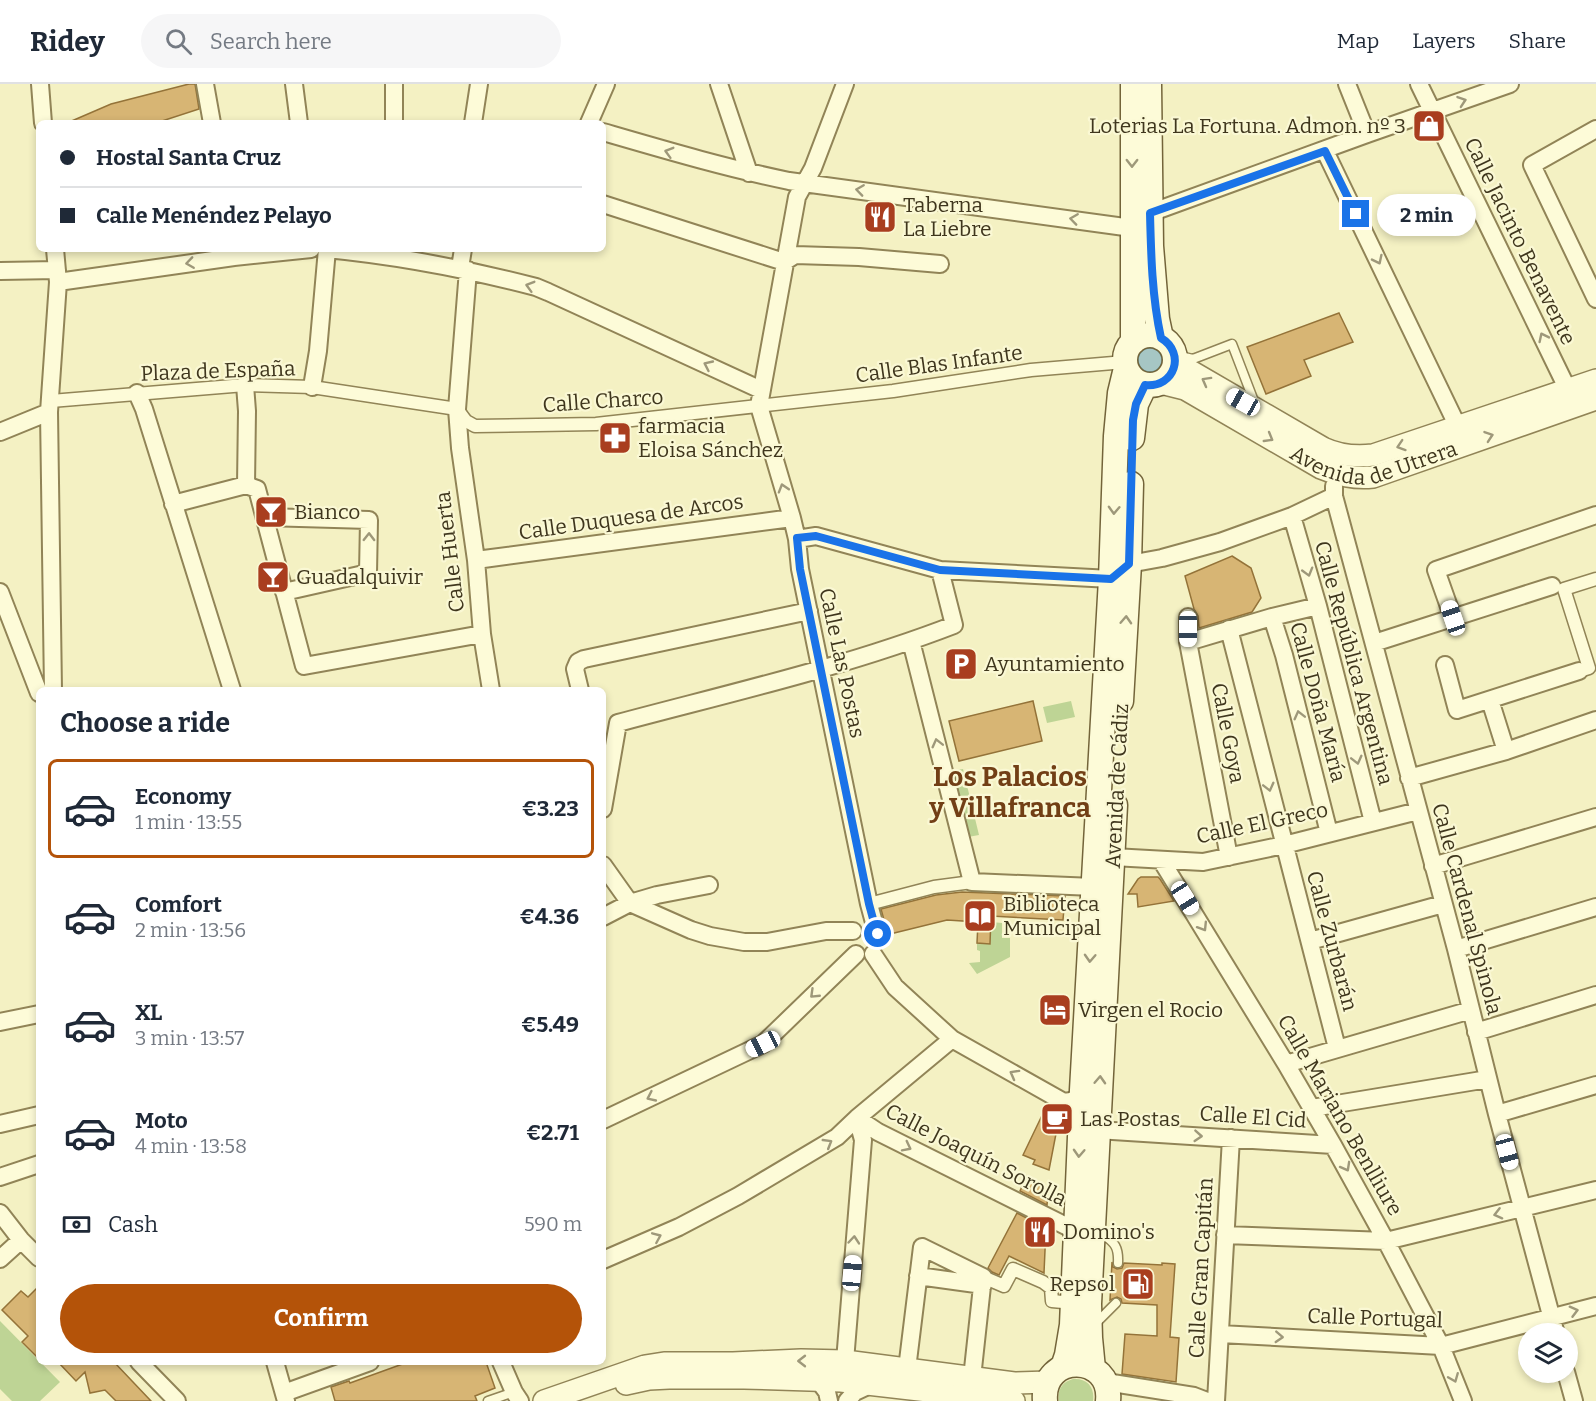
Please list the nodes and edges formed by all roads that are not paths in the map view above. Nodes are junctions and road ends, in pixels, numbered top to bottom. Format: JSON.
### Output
{"nodes":[{"id":1,"x":39,"y":84,"type":"edge"},
{"id":2,"x":205,"y":84,"type":"edge"},
{"id":3,"x":294,"y":84,"type":"edge"},
{"id":4,"x":394,"y":84,"type":"edge"},
{"id":5,"x":479,"y":84,"type":"edge"},
{"id":6,"x":606,"y":84,"type":"edge"},
{"id":7,"x":719,"y":84,"type":"edge"},
{"id":8,"x":845,"y":84,"type":"edge"},
{"id":9,"x":1133,"y":84,"type":"edge"},
{"id":10,"x":1149,"y":84,"type":"edge"},
{"id":11,"x":1347,"y":84,"type":"edge"},
{"id":12,"x":1419,"y":84,"type":"edge"},
{"id":13,"x":1510,"y":84,"type":"edge"},
{"id":14,"x":1432,"y":112,"type":"junction"},
{"id":15,"x":43,"y":120,"type":"edge"},
{"id":16,"x":211,"y":120,"type":"edge"},
{"id":17,"x":299,"y":120,"type":"edge"},
{"id":18,"x":394,"y":120,"type":"edge"},
{"id":19,"x":473,"y":120,"type":"edge"},
{"id":20,"x":590,"y":120,"type":"edge"},
{"id":21,"x":1596,"y":129,"type":"edge"},
{"id":22,"x":606,"y":133,"type":"edge"},
{"id":23,"x":1367,"y":134,"type":"junction"},
{"id":24,"x":1325,"y":151,"type":"junction"},
{"id":25,"x":749,"y":172,"type":"junction"},
{"id":26,"x":804,"y":182,"type":"junction"},
{"id":27,"x":606,"y":205,"type":"edge"},
{"id":28,"x":1141,"y":221,"type":"junction"},
{"id":29,"x":55,"y":252,"type":"edge"},
{"id":30,"x":252,"y":252,"type":"edge"},
{"id":31,"x":327,"y":252,"type":"edge"},
{"id":32,"x":375,"y":252,"type":"edge"},
{"id":33,"x":463,"y":252,"type":"edge"},
{"id":34,"x":233,"y":253,"type":"edge"},
{"id":35,"x":784,"y":262,"type":"junction"},
{"id":36,"x":940,"y":264,"type":"dead end"},
{"id":37,"x":464,"y":269,"type":"junction"},
{"id":38,"x":0,"y":271,"type":"edge"},
{"id":39,"x":58,"y":276,"type":"junction"},
{"id":40,"x":1596,"y":299,"type":"edge"},
{"id":41,"x":1170,"y":351,"type":"junction"},
{"id":42,"x":1128,"y":357,"type":"junction"},
{"id":43,"x":1596,"y":380,"type":"edge"},
{"id":44,"x":1153,"y":384,"type":"junction"},
{"id":45,"x":245,"y":385,"type":"junction"},
{"id":46,"x":312,"y":387,"type":"junction"},
{"id":47,"x":1568,"y":390,"type":"junction"},
{"id":48,"x":137,"y":393,"type":"junction"},
{"id":49,"x":760,"y":398,"type":"junction"},
{"id":50,"x":1596,"y":399,"type":"edge"},
{"id":51,"x":50,"y":407,"type":"junction"},
{"id":52,"x":457,"y":409,"type":"junction"},
{"id":53,"x":1257,"y":410,"type":"junction"},
{"id":54,"x":1458,"y":428,"type":"junction"},
{"id":55,"x":0,"y":432,"type":"edge"},
{"id":56,"x":1334,"y":473,"type":"junction"},
{"id":57,"x":246,"y":484,"type":"junction"},
{"id":58,"x":1334,"y":496,"type":"junction"},
{"id":59,"x":173,"y":504,"type":"junction"},
{"id":60,"x":1596,"y":515,"type":"edge"},
{"id":61,"x":1292,"y":516,"type":"junction"},
{"id":62,"x":265,"y":517,"type":"junction"},
{"id":63,"x":792,"y":518,"type":"junction"},
{"id":64,"x":797,"y":538,"type":"junction"},
{"id":65,"x":476,"y":560,"type":"junction"},
{"id":66,"x":1129,"y":564,"type":"junction"},
{"id":67,"x":940,"y":570,"type":"junction"},
{"id":68,"x":1111,"y":579,"type":"junction"},
{"id":69,"x":1596,"y":579,"type":"edge"},
{"id":70,"x":1552,"y":586,"type":"dead end"},
{"id":71,"x":0,"y":592,"type":"edge"},
{"id":72,"x":284,"y":592,"type":"junction"},
{"id":73,"x":1318,"y":606,"type":"junction"},
{"id":74,"x":809,"y":611,"type":"junction"},
{"id":75,"x":1188,"y":616,"type":"dead end"},
{"id":76,"x":1272,"y":617,"type":"junction"},
{"id":77,"x":1453,"y":618,"type":"junction"},
{"id":78,"x":1229,"y":629,"type":"junction"},
{"id":79,"x":482,"y":634,"type":"junction"},
{"id":80,"x":911,"y":641,"type":"junction"},
{"id":81,"x":1188,"y":642,"type":"junction"},
{"id":82,"x":1374,"y":643,"type":"junction"},
{"id":83,"x":1445,"y":665,"type":"dead end"},
{"id":84,"x":821,"y":668,"type":"junction"},
{"id":85,"x":1578,"y":671,"type":"joint"},
{"id":86,"x":37,"y":687,"type":"edge"},
{"id":87,"x":53,"y":687,"type":"edge"},
{"id":88,"x":231,"y":687,"type":"edge"},
{"id":89,"x":491,"y":687,"type":"edge"},
{"id":90,"x":579,"y":687,"type":"edge"},
{"id":91,"x":1490,"y":700,"type":"junction"},
{"id":92,"x":1596,"y":720,"type":"edge"},
{"id":93,"x":1506,"y":751,"type":"junction"},
{"id":94,"x":1409,"y":778,"type":"junction"},
{"id":95,"x":606,"y":792,"type":"edge"},
{"id":96,"x":1418,"y":811,"type":"junction"},
{"id":97,"x":1596,"y":817,"type":"edge"},
{"id":98,"x":1373,"y":822,"type":"junction"},
{"id":99,"x":1329,"y":833,"type":"junction"},
{"id":100,"x":1284,"y":845,"type":"junction"},
{"id":101,"x":1113,"y":857,"type":"junction"},
{"id":102,"x":1229,"y":857,"type":"junction"},
{"id":103,"x":1161,"y":860,"type":"junction"},
{"id":104,"x":1433,"y":866,"type":"junction"},
{"id":105,"x":606,"y":869,"type":"edge"},
{"id":106,"x":972,"y":882,"type":"junction"},
{"id":107,"x":709,"y":885,"type":"dead end"},
{"id":108,"x":1094,"y":887,"type":"junction"},
{"id":109,"x":630,"y":903,"type":"junction"},
{"id":110,"x":869,"y":904,"type":"junction"},
{"id":111,"x":1443,"y":904,"type":"junction"},
{"id":112,"x":1596,"y":907,"type":"edge"},
{"id":113,"x":606,"y":915,"type":"edge"},
{"id":114,"x":876,"y":930,"type":"junction"},
{"id":115,"x":853,"y":931,"type":"junction"},
{"id":116,"x":1310,"y":941,"type":"junction"},
{"id":117,"x":1456,"y":950,"type":"junction"},
{"id":118,"x":865,"y":954,"type":"junction"},
{"id":119,"x":1596,"y":994,"type":"edge"},
{"id":120,"x":1471,"y":1010,"type":"junction"},
{"id":121,"x":36,"y":1015,"type":"edge"},
{"id":122,"x":0,"y":1022,"type":"edge"},
{"id":123,"x":1476,"y":1032,"type":"junction"},
{"id":124,"x":952,"y":1039,"type":"junction"},
{"id":125,"x":1337,"y":1048,"type":"junction"},
{"id":126,"x":1286,"y":1064,"type":"junction"},
{"id":127,"x":1488,"y":1079,"type":"junction"},
{"id":128,"x":1596,"y":1085,"type":"edge"},
{"id":129,"x":1082,"y":1090,"type":"junction"},
{"id":130,"x":1312,"y":1108,"type":"junction"},
{"id":131,"x":1497,"y":1114,"type":"junction"},
{"id":132,"x":36,"y":1116,"type":"edge"},
{"id":133,"x":857,"y":1118,"type":"junction"},
{"id":134,"x":606,"y":1119,"type":"edge"},
{"id":135,"x":0,"y":1124,"type":"edge"},
{"id":136,"x":1097,"y":1130,"type":"junction"},
{"id":137,"x":1231,"y":1138,"type":"junction"},
{"id":138,"x":1333,"y":1145,"type":"junction"},
{"id":139,"x":36,"y":1165,"type":"edge"},
{"id":140,"x":0,"y":1178,"type":"edge"},
{"id":141,"x":1596,"y":1190,"type":"edge"},
{"id":142,"x":1522,"y":1208,"type":"junction"},
{"id":143,"x":0,"y":1213,"type":"edge"},
{"id":144,"x":1084,"y":1226,"type":"junction"},
{"id":145,"x":1226,"y":1235,"type":"junction"},
{"id":146,"x":21,"y":1240,"type":"junction"},
{"id":147,"x":1386,"y":1241,"type":"junction"},
{"id":148,"x":36,"y":1255,"type":"edge"},
{"id":149,"x":0,"y":1259,"type":"edge"},
{"id":150,"x":606,"y":1259,"type":"edge"},
{"id":151,"x":1118,"y":1263,"type":"dead end"},
{"id":152,"x":918,"y":1276,"type":"junction"},
{"id":153,"x":983,"y":1281,"type":"junction"},
{"id":154,"x":1063,"y":1302,"type":"dead end"},
{"id":155,"x":1116,"y":1303,"type":"dead end"},
{"id":156,"x":1596,"y":1306,"type":"edge"},
{"id":157,"x":1552,"y":1323,"type":"edge"},
{"id":158,"x":1558,"y":1323,"type":"edge"},
{"id":159,"x":1090,"y":1332,"type":"junction"},
{"id":160,"x":1518,"y":1332,"type":"edge"},
{"id":161,"x":1221,"y":1334,"type":"junction"},
{"id":162,"x":1441,"y":1346,"type":"junction"},
{"id":163,"x":845,"y":1361,"type":"junction"},
{"id":164,"x":142,"y":1365,"type":"edge"},
{"id":165,"x":276,"y":1365,"type":"edge"},
{"id":166,"x":363,"y":1365,"type":"edge"},
{"id":167,"x":502,"y":1365,"type":"edge"},
{"id":168,"x":972,"y":1378,"type":"junction"},
{"id":169,"x":818,"y":1380,"type":"junction"},
{"id":170,"x":1569,"y":1383,"type":"edge"},
{"id":171,"x":872,"y":1384,"type":"junction"},
{"id":172,"x":1052,"y":1384,"type":"edge"},
{"id":173,"x":1102,"y":1384,"type":"edge"},
{"id":174,"x":898,"y":1386,"type":"edge"},
{"id":175,"x":517,"y":1396,"type":"edge"},
{"id":176,"x":285,"y":1397,"type":"edge"},
{"id":177,"x":177,"y":1401,"type":"edge"},
{"id":178,"x":488,"y":1401,"type":"edge"},
{"id":179,"x":544,"y":1401,"type":"edge"},
{"id":180,"x":574,"y":1401,"type":"edge"},
{"id":181,"x":829,"y":1401,"type":"edge"},
{"id":182,"x":847,"y":1401,"type":"edge"},
{"id":183,"x":1014,"y":1401,"type":"edge"},
{"id":184,"x":1207,"y":1401,"type":"edge"},
{"id":185,"x":1216,"y":1401,"type":"edge"},
{"id":186,"x":1462,"y":1401,"type":"edge"},
{"id":187,"x":1574,"y":1401,"type":"edge"}],
"edges":[{"from":1,"to":15,"type":"street"},
{"from":2,"to":16,"type":"street"},
{"from":3,"to":17,"type":"street"},
{"from":4,"to":18,"type":"street"},
{"from":5,"to":19,"type":"street"},
{"from":6,"to":20,"type":"street"},
{"from":7,"to":25,"type":"street"},
{"from":8,"to":26,"type":"street"},
{"from":9,"to":28,"type":"main road","one_way":true},
{"from":10,"to":28,"type":"main road"},
{"from":11,"to":23,"type":"street"},
{"from":12,"to":14,"type":"street","name":"Calle Jacinto Benavente"},
{"from":14,"to":13,"type":"street","one_way":true},
{"from":14,"to":23,"type":"street"},
{"from":47,"to":14,"type":"street","name":"Calle Jacinto Benavente","one_way":true},
{"from":21,"to":40,"type":"street"},
{"from":25,"to":22,"type":"street","one_way":true},
{"from":23,"to":24,"type":"street"},
{"from":24,"to":28,"type":"street"},
{"from":24,"to":54,"type":"street","one_way":true},
{"from":25,"to":26,"type":"street"},
{"from":28,"to":26,"type":"street","one_way":true},
{"from":26,"to":35,"type":"street"},
{"from":27,"to":35,"type":"street"},
{"from":28,"to":41,"type":"main road"},
{"from":28,"to":42,"type":"main road","name":"Avenida de Cádiz"},
{"from":29,"to":39,"type":"street"},
{"from":30,"to":34,"type":"street"},
{"from":31,"to":46,"type":"street"},
{"from":32,"to":37,"type":"street"},
{"from":33,"to":37,"type":"street","name":"Calle Huerta"},
{"from":34,"to":39,"type":"street","one_way":true},
{"from":35,"to":36,"type":"street"},
{"from":35,"to":49,"type":"street"},
{"from":49,"to":37,"type":"street","one_way":true},
{"from":37,"to":52,"type":"street","name":"Calle Huerta"},
{"from":38,"to":39,"type":"street"},
{"from":39,"to":51,"type":"street"},
{"from":41,"to":42,"type":"main road"},
{"from":41,"to":44,"type":"main road"},
{"from":53,"to":41,"type":"street","name":"Avenida de Utrera","one_way":true},
{"from":41,"to":53,"type":"lane"},
{"from":42,"to":44,"type":"main road"},
{"from":42,"to":49,"type":"street","name":"Calle Blas Infante"},
{"from":42,"to":68,"type":"main road","name":"Avenida de Cádiz","one_way":true},
{"from":43,"to":47,"type":"street","name":"Avenida de Utrera"},
{"from":44,"to":56,"type":"street","name":"Avenida de Utrera","one_way":true},
{"from":44,"to":66,"type":"main road","name":"Avenida de Cádiz"},
{"from":45,"to":46,"type":"street","name":"Plaza de España"},
{"from":45,"to":48,"type":"street","name":"Plaza de España"},
{"from":45,"to":57,"type":"street"},
{"from":46,"to":52,"type":"street","name":"Plaza de España"},
{"from":47,"to":54,"type":"street","name":"Avenida de Utrera"},
{"from":48,"to":51,"type":"street","name":"Plaza de España"},
{"from":48,"to":59,"type":"street"},
{"from":49,"to":52,"type":"street","name":"Calle Charco"},
{"from":63,"to":49,"type":"street","name":"Calle Las Postas","one_way":true},
{"from":56,"to":50,"type":"street","name":"Avenida de Utrera","one_way":true},
{"from":51,"to":55,"type":"street"},
{"from":51,"to":87,"type":"street"},
{"from":52,"to":65,"type":"street","name":"Calle Huerta"},
{"from":54,"to":53,"type":"street","name":"Avenida de Utrera","one_way":true},
{"from":56,"to":58,"type":"street","name":"Calle Cardenal Spinola"},
{"from":57,"to":59,"type":"street"},
{"from":57,"to":62,"type":"street"},
{"from":58,"to":61,"type":"street"},
{"from":58,"to":82,"type":"street","name":"Calle Cardenal Spinola"},
{"from":59,"to":88,"type":"street"},
{"from":60,"to":77,"type":"street"},
{"from":61,"to":66,"type":"street"},
{"from":61,"to":73,"type":"street","name":"Calle República Argentina","one_way":true},
{"from":62,"to":72,"type":"street"},
{"from":72,"to":62,"type":"street","one_way":true},
{"from":63,"to":64,"type":"street","name":"Calle Las Postas"},
{"from":63,"to":65,"type":"street","name":"Calle Duquesa de Arcos"},
{"from":64,"to":67,"type":"street"},
{"from":64,"to":74,"type":"street","name":"Calle Las Postas"},
{"from":65,"to":79,"type":"street","name":"Calle Huerta"},
{"from":66,"to":68,"type":"street"},
{"from":101,"to":66,"type":"main road","name":"Avenida de Cádiz","one_way":true},
{"from":67,"to":68,"type":"street"},
{"from":67,"to":80,"type":"street"},
{"from":68,"to":108,"type":"main road","name":"Avenida de Cádiz"},
{"from":69,"to":85,"type":"street"},
{"from":70,"to":77,"type":"street"},
{"from":71,"to":86,"type":"street"},
{"from":72,"to":79,"type":"street"},
{"from":73,"to":76,"type":"street"},
{"from":73,"to":98,"type":"street","name":"Calle República Argentina","one_way":true},
{"from":74,"to":84,"type":"street","name":"Calle Las Postas"},
{"from":74,"to":90,"type":"street"},
{"from":75,"to":81,"type":"street","name":"Calle Goya"},
{"from":76,"to":78,"type":"street"},
{"from":99,"to":76,"type":"street","name":"Calle Doña María","one_way":true},
{"from":77,"to":82,"type":"street"},
{"from":78,"to":81,"type":"street"},
{"from":78,"to":100,"type":"street","name":"Calle Zurbarán","one_way":true},
{"from":79,"to":89,"type":"street","name":"Calle Huerta"},
{"from":80,"to":84,"type":"street"},
{"from":106,"to":80,"type":"street","one_way":true},
{"from":81,"to":102,"type":"street","name":"Calle Goya"},
{"from":82,"to":94,"type":"street","name":"Calle Cardenal Spinola"},
{"from":83,"to":91,"type":"street"},
{"from":84,"to":95,"type":"street"},
{"from":84,"to":110,"type":"street","name":"Calle Las Postas"},
{"from":85,"to":91,"type":"street"},
{"from":91,"to":93,"type":"street"},
{"from":92,"to":93,"type":"street"},
{"from":93,"to":94,"type":"street"},
{"from":94,"to":96,"type":"street","name":"Calle Cardenal Spinola"},
{"from":96,"to":98,"type":"street","name":"Calle El Greco"},
{"from":96,"to":104,"type":"street","name":"Calle Cardenal Spinola"},
{"from":97,"to":104,"type":"street"},
{"from":98,"to":99,"type":"street","name":"Calle El Greco"},
{"from":99,"to":100,"type":"street","name":"Calle El Greco"},
{"from":100,"to":102,"type":"street","name":"Calle El Greco"},
{"from":100,"to":116,"type":"street","name":"Calle Zurbarán"},
{"from":101,"to":103,"type":"street","name":"Calle El Greco"},
{"from":136,"to":101,"type":"main road","name":"Avenida de Cádiz","one_way":true},
{"from":102,"to":103,"type":"street","name":"Calle El Greco"},
{"from":103,"to":126,"type":"street","name":"Calle Mariano Benlliure","one_way":true},
{"from":104,"to":111,"type":"street","name":"Calle Cardenal Spinola"},
{"from":105,"to":109,"type":"street"},
{"from":106,"to":108,"type":"street"},
{"from":106,"to":110,"type":"street"},
{"from":107,"to":109,"type":"street"},
{"from":108,"to":129,"type":"main road","name":"Avenida de Cádiz","one_way":true},
{"from":109,"to":113,"type":"street"},
{"from":109,"to":115,"type":"street"},
{"from":110,"to":114,"type":"street","name":"Calle Las Postas"},
{"from":111,"to":116,"type":"street"},
{"from":111,"to":117,"type":"street","name":"Calle Cardenal Spinola"},
{"from":112,"to":117,"type":"street"},
{"from":114,"to":115,"type":"street"},
{"from":114,"to":118,"type":"street"},
{"from":115,"to":118,"type":"street"},
{"from":116,"to":125,"type":"street","name":"Calle Zurbarán"},
{"from":117,"to":120,"type":"street","name":"Calle Cardenal Spinola"},
{"from":118,"to":124,"type":"street"},
{"from":118,"to":134,"type":"street","one_way":true},
{"from":119,"to":123,"type":"street"},
{"from":120,"to":123,"type":"street","name":"Calle Cardenal Spinola"},
{"from":120,"to":125,"type":"street"},
{"from":121,"to":122,"type":"street"},
{"from":123,"to":127,"type":"street","name":"Calle Cardenal Spinola"},
{"from":129,"to":124,"type":"street","one_way":true},
{"from":124,"to":133,"type":"street"},
{"from":125,"to":126,"type":"street"},
{"from":126,"to":130,"type":"street","name":"Calle Mariano Benlliure"},
{"from":127,"to":130,"type":"street"},
{"from":127,"to":131,"type":"street","name":"Calle Cardenal Spinola"},
{"from":128,"to":131,"type":"street"},
{"from":129,"to":144,"type":"main road","name":"Avenida de Cádiz","one_way":true},
{"from":130,"to":138,"type":"street","name":"Calle Mariano Benlliure"},
{"from":131,"to":142,"type":"street","name":"Calle Cardenal Spinola"},
{"from":132,"to":135,"type":"street"},
{"from":133,"to":144,"type":"street","name":"Calle Joaquín Sorolla","one_way":true},
{"from":150,"to":133,"type":"street","one_way":true},
{"from":163,"to":133,"type":"street","one_way":true},
{"from":136,"to":137,"type":"street","name":"Calle El Cid","one_way":true},
{"from":136,"to":144,"type":"main road","name":"Avenida de Cádiz"},
{"from":137,"to":138,"type":"street","name":"Calle El Cid"},
{"from":137,"to":145,"type":"street","name":"Calle Gran Capitán"},
{"from":138,"to":147,"type":"street","name":"Calle Mariano Benlliure","one_way":true},
{"from":139,"to":140,"type":"street"},
{"from":141,"to":142,"type":"street"},
{"from":142,"to":147,"type":"street","one_way":true},
{"from":142,"to":157,"type":"street","name":"Calle Cardenal Spinola"},
{"from":143,"to":146,"type":"street"},
{"from":144,"to":151,"type":"lane"},
{"from":144,"to":159,"type":"main road","name":"Avenida de Cádiz"},
{"from":144,"to":172,"type":"main road","name":"Avenida de Cádiz"},
{"from":145,"to":147,"type":"street"},
{"from":145,"to":161,"type":"street","name":"Calle Gran Capitán"},
{"from":146,"to":148,"type":"street"},
{"from":146,"to":149,"type":"street"},
{"from":147,"to":162,"type":"street","name":"Calle Mariano Benlliure"},
{"from":152,"to":153,"type":"street"},
{"from":152,"to":153,"type":"street"},
{"from":152,"to":174,"type":"street"},
{"from":153,"to":154,"type":"street"},
{"from":153,"to":168,"type":"street"},
{"from":155,"to":159,"type":"lane"},
{"from":158,"to":156,"type":"street","name":"Calle Portugal","one_way":true},
{"from":159,"to":173,"type":"main road","name":"Avenida de Cádiz"},
{"from":160,"to":162,"type":"street","name":"Calle Portugal"},
{"from":161,"to":162,"type":"street","name":"Calle Portugal","one_way":true},
{"from":161,"to":185,"type":"street","name":"Calle Gran Capitán"},
{"from":162,"to":186,"type":"street","name":"Calle Mariano Benlliure","one_way":true},
{"from":163,"to":174,"type":"street"},
{"from":163,"to":179,"type":"street","one_way":true},
{"from":164,"to":177,"type":"street"},
{"from":165,"to":176,"type":"street"},
{"from":166,"to":176,"type":"street"},
{"from":167,"to":175,"type":"street"},
{"from":168,"to":172,"type":"street"},
{"from":168,"to":174,"type":"street"},
{"from":169,"to":171,"type":"street"},
{"from":169,"to":180,"type":"street"},
{"from":169,"to":181,"type":"street"},
{"from":170,"to":187,"type":"street"},
{"from":171,"to":174,"type":"street"},
{"from":171,"to":182,"type":"street"},
{"from":172,"to":173,"type":"main road"},
{"from":173,"to":184,"type":"street"},
{"from":174,"to":183,"type":"street"},
{"from":175,"to":178,"type":"lane"}]}
